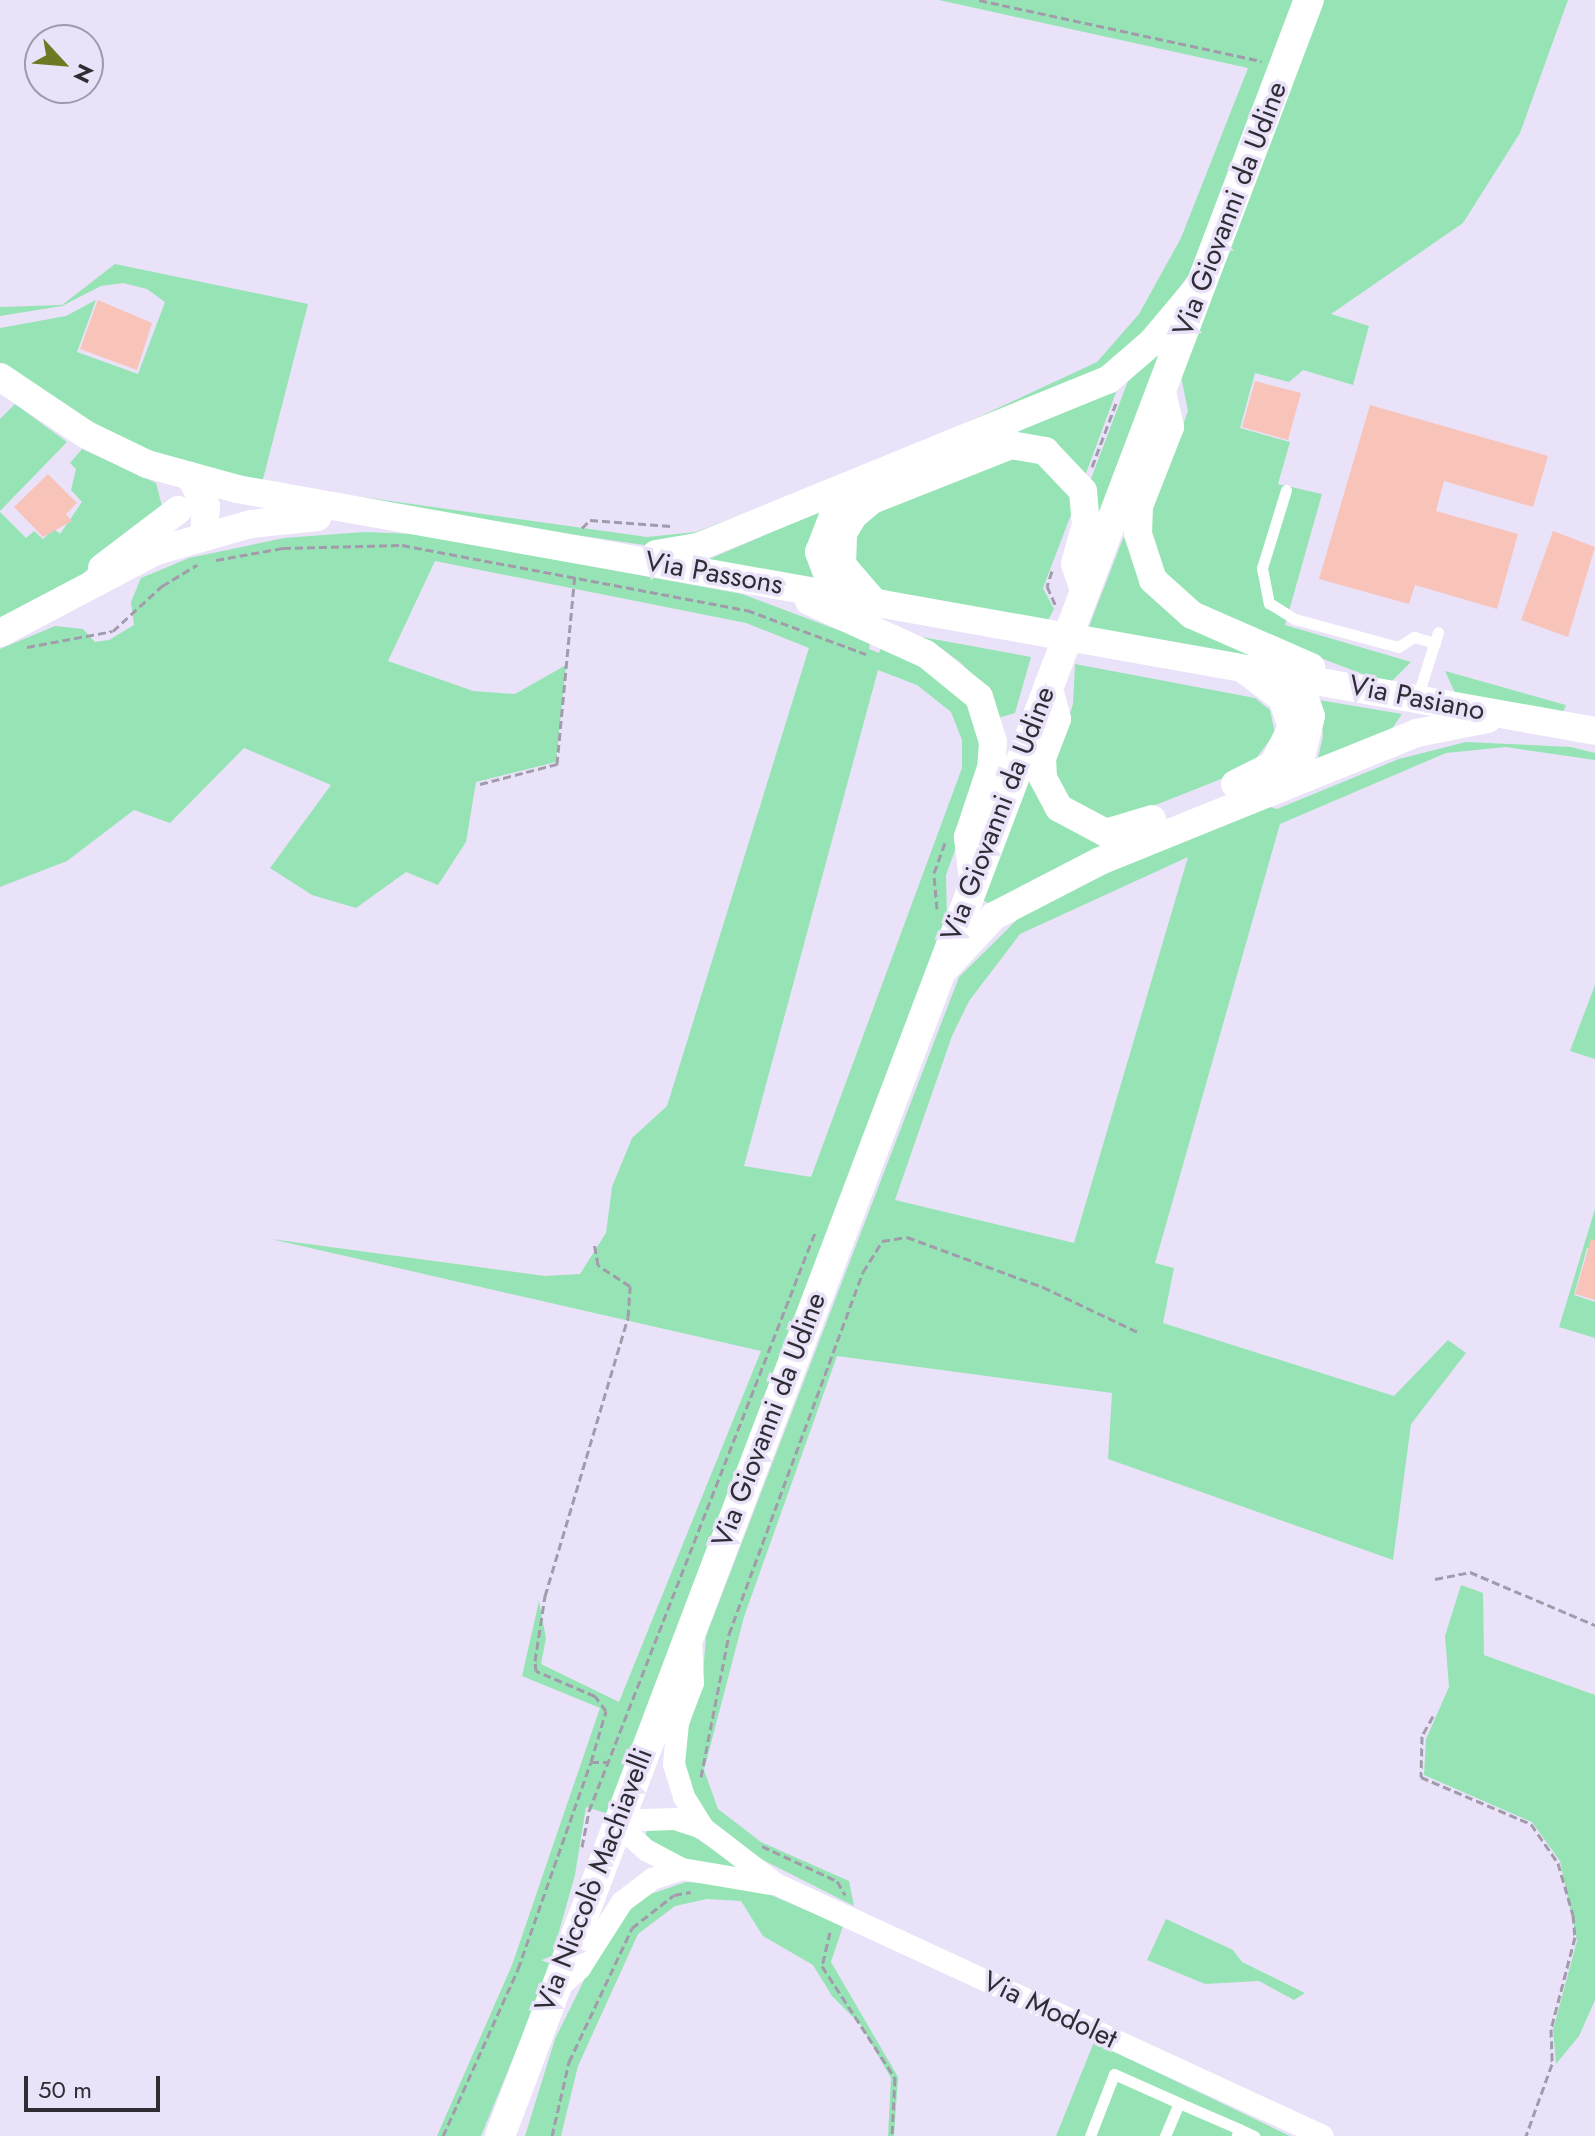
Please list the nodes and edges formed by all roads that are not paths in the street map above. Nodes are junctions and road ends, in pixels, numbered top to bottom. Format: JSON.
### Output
{"nodes":[{"id":1,"x":1309,"y":0,"type":"edge"},
{"id":2,"x":1201,"y":284,"type":"junction"},
{"id":3,"x":0,"y":377,"type":"edge"},
{"id":4,"x":1161,"y":388,"type":"junction"},
{"id":5,"x":147,"y":464,"type":"junction"},
{"id":6,"x":190,"y":476,"type":"junction"},
{"id":7,"x":844,"y":488,"type":"junction"},
{"id":8,"x":1286,"y":490,"type":"dead end"},
{"id":9,"x":178,"y":510,"type":"junction"},
{"id":10,"x":357,"y":515,"type":"junction"},
{"id":11,"x":204,"y":536,"type":"junction"},
{"id":12,"x":634,"y":558,"type":"junction"},
{"id":13,"x":768,"y":582,"type":"junction"},
{"id":14,"x":85,"y":586,"type":"junction"},
{"id":15,"x":835,"y":595,"type":"junction"},
{"id":16,"x":873,"y":601,"type":"junction"},
{"id":17,"x":1079,"y":603,"type":"junction"},
{"id":18,"x":11,"y":641,"type":"edge"},
{"id":19,"x":1238,"y":666,"type":"junction"},
{"id":20,"x":1288,"y":674,"type":"junction"},
{"id":21,"x":1050,"y":678,"type":"junction"},
{"id":22,"x":1363,"y":688,"type":"junction"},
{"id":23,"x":1417,"y":698,"type":"junction"},
{"id":24,"x":1509,"y":716,"type":"junction"},
{"id":25,"x":1595,"y":731,"type":"edge"},
{"id":26,"x":1417,"y":733,"type":"junction"},
{"id":27,"x":1296,"y":778,"type":"junction"},
{"id":28,"x":973,"y":880,"type":"junction"},
{"id":29,"x":936,"y":978,"type":"junction"},
{"id":30,"x":691,"y":1629,"type":"junction"},
{"id":31,"x":614,"y":1821,"type":"junction"},
{"id":32,"x":703,"y":1828,"type":"junction"},
{"id":33,"x":682,"y":1869,"type":"junction"},
{"id":34,"x":776,"y":1884,"type":"junction"},
{"id":35,"x":549,"y":1996,"type":"junction"},
{"id":36,"x":1179,"y":2103,"type":"junction"},
{"id":37,"x":1238,"y":2133,"type":"edge"},
{"id":38,"x":499,"y":2134,"type":"edge"},
{"id":39,"x":1090,"y":2136,"type":"edge"},
{"id":40,"x":1165,"y":2136,"type":"edge"},
{"id":41,"x":1254,"y":2136,"type":"edge"},
{"id":42,"x":1323,"y":2136,"type":"edge"}],
"edges":[{"from":1,"to":2,"type":"main road","name":"Via Giovanni da Udine"},
{"from":2,"to":4,"type":"main road","name":"Via Giovanni da Udine"},
{"from":2,"to":7,"type":"street"},
{"from":3,"to":5,"type":"street","name":"Via Passons"},
{"from":4,"to":17,"type":"main road","name":"Via Giovanni da Udine"},
{"from":4,"to":22,"type":"street"},
{"from":5,"to":6,"type":"street","name":"Via Passons"},
{"from":5,"to":9,"type":"street"},
{"from":6,"to":10,"type":"street","name":"Via Passons"},
{"from":6,"to":11,"type":"street"},
{"from":7,"to":12,"type":"street"},
{"from":7,"to":15,"type":"street"},
{"from":8,"to":23,"type":"lane"},
{"from":9,"to":11,"type":"street"},
{"from":9,"to":14,"type":"street"},
{"from":10,"to":11,"type":"street"},
{"from":10,"to":12,"type":"street","name":"Via Passons"},
{"from":11,"to":14,"type":"street"},
{"from":12,"to":13,"type":"street","name":"Via Passons"},
{"from":13,"to":15,"type":"street","name":"Via Passons"},
{"from":13,"to":28,"type":"street"},
{"from":14,"to":18,"type":"street"},
{"from":15,"to":16,"type":"street","name":"Via Passons"},
{"from":16,"to":17,"type":"street"},
{"from":16,"to":19,"type":"street","name":"Via Passons"},
{"from":17,"to":21,"type":"main road","name":"Via Giovanni da Udine"},
{"from":19,"to":20,"type":"street","name":"Via Pasiano"},
{"from":19,"to":21,"type":"street"},
{"from":20,"to":22,"type":"street","name":"Via Pasiano"},
{"from":20,"to":27,"type":"street"},
{"from":21,"to":28,"type":"main road","name":"Via Giovanni da Udine"},
{"from":22,"to":23,"type":"street","name":"Via Pasiano"},
{"from":23,"to":24,"type":"street","name":"Via Pasiano"},
{"from":23,"to":26,"type":"street"},
{"from":24,"to":25,"type":"street","name":"Via Pasiano"},
{"from":24,"to":26,"type":"street"},
{"from":26,"to":27,"type":"street"},
{"from":27,"to":29,"type":"street"},
{"from":28,"to":29,"type":"main road","name":"Via Giovanni da Udine"},
{"from":29,"to":30,"type":"main road","name":"Via Giovanni da Udine"},
{"from":30,"to":31,"type":"main road","name":"Via Niccolò Machiavelli"},
{"from":30,"to":32,"type":"street","name":"Via Modolet"},
{"from":31,"to":32,"type":"street","name":"Via Modolet"},
{"from":31,"to":33,"type":"street","name":"Via Modolet"},
{"from":31,"to":35,"type":"main road","name":"Via Niccolò Machiavelli"},
{"from":32,"to":34,"type":"street","name":"Via Modolet"},
{"from":33,"to":34,"type":"street","name":"Via Modolet"},
{"from":33,"to":35,"type":"street"},
{"from":34,"to":42,"type":"street","name":"Via Modolet"},
{"from":35,"to":38,"type":"main road","name":"Via Niccolò Machiavelli"},
{"from":36,"to":37,"type":"lane"},
{"from":36,"to":39,"type":"lane"},
{"from":36,"to":40,"type":"lane"},
{"from":37,"to":41,"type":"lane"}]}
